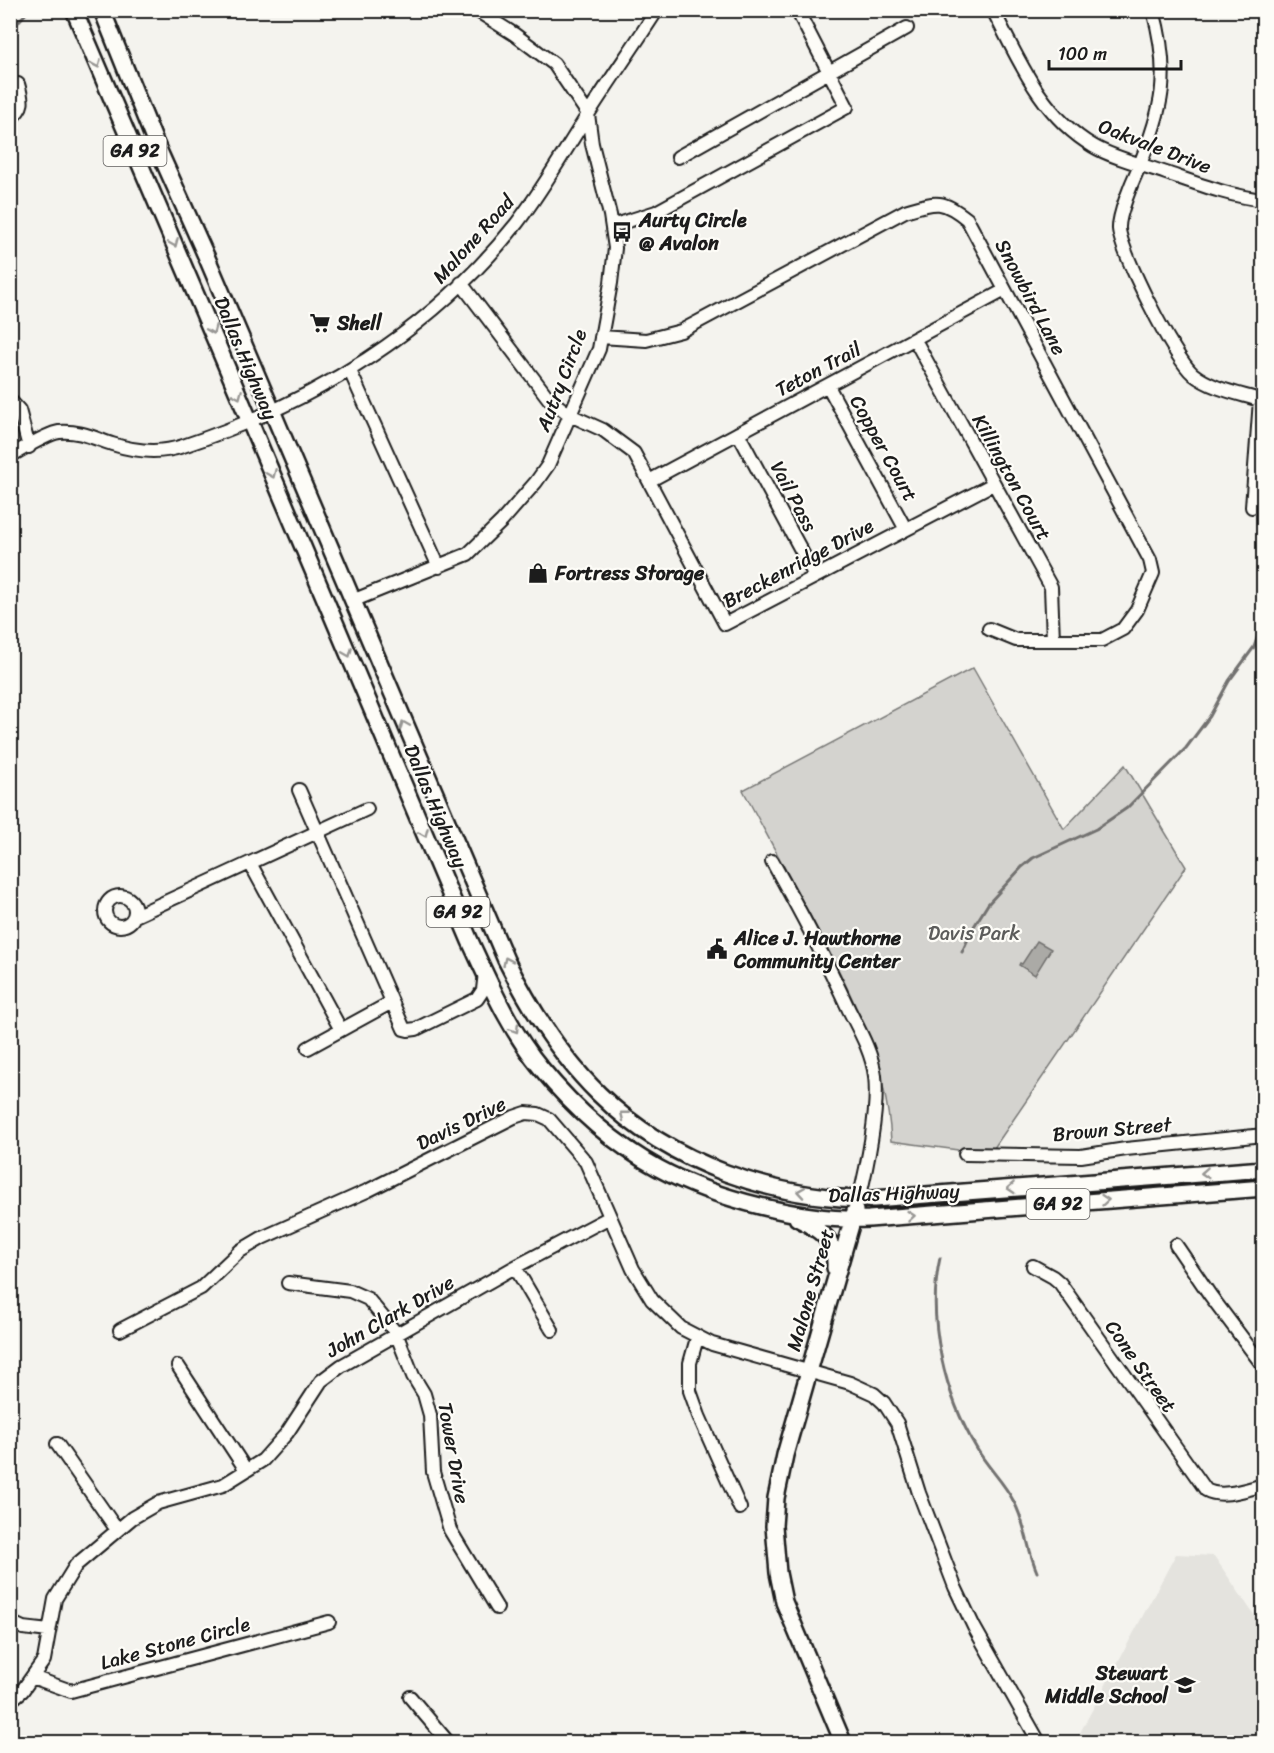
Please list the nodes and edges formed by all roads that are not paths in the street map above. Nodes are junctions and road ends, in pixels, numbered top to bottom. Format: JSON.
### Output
{"nodes":[{"id":1,"x":74,"y":10,"type":"edge"},
{"id":2,"x":102,"y":10,"type":"edge"},
{"id":3,"x":476,"y":10,"type":"edge"},
{"id":4,"x":657,"y":10,"type":"edge"},
{"id":5,"x":993,"y":10,"type":"edge"},
{"id":6,"x":1153,"y":10,"type":"edge"},
{"id":7,"x":798,"y":12,"type":"edge"},
{"id":8,"x":907,"y":28,"type":"dead end"},
{"id":9,"x":829,"y":72,"type":"junction"},
{"id":10,"x":18,"y":84,"type":"dead end"},
{"id":11,"x":588,"y":114,"type":"junction"},
{"id":12,"x":10,"y":119,"type":"edge"},
{"id":13,"x":678,"y":157,"type":"dead end"},
{"id":14,"x":1140,"y":164,"type":"junction"},
{"id":15,"x":1263,"y":200,"type":"edge"},
{"id":16,"x":612,"y":226,"type":"junction"},
{"id":17,"x":461,"y":283,"type":"junction"},
{"id":18,"x":1005,"y":290,"type":"junction"},
{"id":19,"x":601,"y":337,"type":"junction"},
{"id":20,"x":915,"y":340,"type":"junction"},
{"id":21,"x":350,"y":371,"type":"junction"},
{"id":22,"x":828,"y":386,"type":"junction"},
{"id":23,"x":1262,"y":399,"type":"edge"},
{"id":24,"x":10,"y":400,"type":"edge"},
{"id":25,"x":272,"y":410,"type":"junction"},
{"id":26,"x":570,"y":415,"type":"junction"},
{"id":27,"x":249,"y":420,"type":"junction"},
{"id":28,"x":738,"y":434,"type":"junction"},
{"id":29,"x":29,"y":447,"type":"junction"},
{"id":30,"x":10,"y":456,"type":"edge"},
{"id":31,"x":649,"y":481,"type":"junction"},
{"id":32,"x":993,"y":484,"type":"junction"},
{"id":33,"x":1252,"y":507,"type":"dead end"},
{"id":34,"x":905,"y":528,"type":"junction"},
{"id":35,"x":439,"y":567,"type":"junction"},
{"id":36,"x":815,"y":576,"type":"junction"},
{"id":37,"x":352,"y":601,"type":"junction"},
{"id":38,"x":989,"y":629,"type":"dead end"},
{"id":39,"x":1053,"y":640,"type":"junction"},
{"id":40,"x":299,"y":790,"type":"dead end"},
{"id":41,"x":367,"y":809,"type":"dead end"},
{"id":42,"x":318,"y":832,"type":"junction"},
{"id":43,"x":772,"y":861,"type":"dead end"},
{"id":44,"x":250,"y":863,"type":"junction"},
{"id":45,"x":135,"y":916,"type":"dead end"},
{"id":46,"x":485,"y":972,"type":"junction"},
{"id":47,"x":477,"y":999,"type":"junction"},
{"id":48,"x":392,"y":1002,"type":"junction"},
{"id":49,"x":502,"y":1007,"type":"junction"},
{"id":50,"x":341,"y":1030,"type":"junction"},
{"id":51,"x":308,"y":1048,"type":"dead end"},
{"id":52,"x":1263,"y":1135,"type":"edge"},
{"id":53,"x":965,"y":1154,"type":"dead end"},
{"id":54,"x":1263,"y":1169,"type":"edge"},
{"id":55,"x":1263,"y":1188,"type":"edge"},
{"id":56,"x":1213,"y":1192,"type":"junction"},
{"id":57,"x":1263,"y":1196,"type":"edge"},
{"id":58,"x":859,"y":1199,"type":"junction"},
{"id":59,"x":786,"y":1212,"type":"junction"},
{"id":60,"x":610,"y":1217,"type":"junction"},
{"id":61,"x":852,"y":1220,"type":"junction"},
{"id":62,"x":1176,"y":1245,"type":"dead end"},
{"id":63,"x":1033,"y":1266,"type":"dead end"},
{"id":64,"x":515,"y":1267,"type":"junction"},
{"id":65,"x":834,"y":1279,"type":"junction"},
{"id":66,"x":288,"y":1283,"type":"dead end"},
{"id":67,"x":120,"y":1330,"type":"dead end"},
{"id":68,"x":552,"y":1330,"type":"dead end"},
{"id":69,"x":396,"y":1333,"type":"junction"},
{"id":70,"x":697,"y":1338,"type":"junction"},
{"id":71,"x":178,"y":1366,"type":"dead end"},
{"id":72,"x":1263,"y":1367,"type":"edge"},
{"id":73,"x":809,"y":1371,"type":"junction"},
{"id":74,"x":57,"y":1444,"type":"dead end"},
{"id":75,"x":246,"y":1470,"type":"junction"},
{"id":76,"x":1263,"y":1485,"type":"edge"},
{"id":77,"x":740,"y":1508,"type":"dead end"},
{"id":78,"x":117,"y":1530,"type":"junction"},
{"id":79,"x":497,"y":1608,"type":"dead end"},
{"id":80,"x":10,"y":1622,"type":"edge"},
{"id":81,"x":329,"y":1622,"type":"dead end"},
{"id":82,"x":49,"y":1631,"type":"junction"},
{"id":83,"x":32,"y":1677,"type":"junction"},
{"id":84,"x":410,"y":1697,"type":"dead end"},
{"id":85,"x":10,"y":1701,"type":"edge"},
{"id":86,"x":448,"y":1743,"type":"edge"},
{"id":87,"x":843,"y":1743,"type":"edge"},
{"id":88,"x":1040,"y":1743,"type":"edge"}],
"edges":[{"from":1,"to":27,"type":"main road","name":"Dallas Highway","number":"GA 92","one_way":true},
{"from":2,"to":25,"type":"main road","name":"Dallas Highway","number":"GA 92"},
{"from":3,"to":11,"type":"street","name":"Autry Circle"},
{"from":4,"to":11,"type":"street","name":"Malone Road"},
{"from":5,"to":14,"type":"street","name":"Oakvale Drive"},
{"from":6,"to":14,"type":"street"},
{"from":7,"to":9,"type":"street"},
{"from":8,"to":9,"type":"street"},
{"from":9,"to":13,"type":"street"},
{"from":9,"to":16,"type":"street"},
{"from":10,"to":12,"type":"street"},
{"from":11,"to":16,"type":"street","name":"Autry Circle"},
{"from":11,"to":17,"type":"street","name":"Malone Road"},
{"from":14,"to":15,"type":"street","name":"Oakvale Drive"},
{"from":14,"to":23,"type":"street"},
{"from":16,"to":19,"type":"street","name":"Autry Circle"},
{"from":17,"to":21,"type":"street","name":"Malone Road"},
{"from":17,"to":26,"type":"street","name":"Breckenridge Drive"},
{"from":18,"to":19,"type":"street","name":"Snowbird Lane"},
{"from":18,"to":20,"type":"street","name":"Teton Trail"},
{"from":18,"to":39,"type":"street","name":"Snowbird Lane"},
{"from":19,"to":26,"type":"street","name":"Autry Circle"},
{"from":20,"to":22,"type":"street","name":"Teton Trail"},
{"from":20,"to":32,"type":"street","name":"Killington Court"},
{"from":21,"to":25,"type":"street","name":"Malone Road"},
{"from":21,"to":35,"type":"street"},
{"from":22,"to":28,"type":"street","name":"Teton Trail"},
{"from":22,"to":34,"type":"street","name":"Copper Court"},
{"from":23,"to":33,"type":"street"},
{"from":24,"to":29,"type":"street"},
{"from":25,"to":27,"type":"street","name":"Malone Road"},
{"from":25,"to":37,"type":"main road","name":"Dallas Highway","number":"GA 92"},
{"from":26,"to":31,"type":"street","name":"Breckenridge Drive"},
{"from":26,"to":35,"type":"street","name":"Autry Circle"},
{"from":27,"to":29,"type":"street","name":"Malone Road"},
{"from":27,"to":46,"type":"main road","name":"Dallas Highway","number":"GA 92","one_way":true},
{"from":28,"to":31,"type":"street","name":"Teton Trail"},
{"from":28,"to":36,"type":"street","name":"Vail Pass"},
{"from":29,"to":30,"type":"street","name":"Malone Road"},
{"from":31,"to":36,"type":"street","name":"Breckenridge Drive"},
{"from":32,"to":34,"type":"street","name":"Breckenridge Drive"},
{"from":32,"to":39,"type":"street","name":"Killington Court"},
{"from":34,"to":36,"type":"street","name":"Breckenridge Drive"},
{"from":35,"to":37,"type":"street","name":"Autry Circle"},
{"from":58,"to":37,"type":"main road","name":"Dallas Highway","number":"GA 92","one_way":true},
{"from":38,"to":39,"type":"street","name":"Snowbird Lane"},
{"from":40,"to":42,"type":"street"},
{"from":41,"to":42,"type":"street"},
{"from":42,"to":44,"type":"street"},
{"from":42,"to":48,"type":"street"},
{"from":43,"to":58,"type":"street","name":"Malone Street"},
{"from":44,"to":45,"type":"street"},
{"from":44,"to":50,"type":"street"},
{"from":46,"to":47,"type":"street"},
{"from":46,"to":49,"type":"main road","name":"Dallas Highway","number":"GA 92"},
{"from":47,"to":48,"type":"street"},
{"from":47,"to":49,"type":"street"},
{"from":48,"to":50,"type":"street"},
{"from":49,"to":59,"type":"main road","name":"Dallas Highway","number":"GA 92","one_way":true},
{"from":50,"to":51,"type":"street"},
{"from":52,"to":53,"type":"street","name":"Brown Street"},
{"from":54,"to":58,"type":"main road","name":"Dallas Highway","number":"GA 92","one_way":true},
{"from":55,"to":56,"type":"main road","name":"Dallas Highway","number":"GA 92"},
{"from":56,"to":57,"type":"main road"},
{"from":61,"to":56,"type":"main road","name":"Dallas Highway","number":"GA 92","one_way":true},
{"from":58,"to":61,"type":"main road","name":"Malone Street"},
{"from":59,"to":61,"type":"main road","name":"Dallas Highway","number":"GA 92"},
{"from":59,"to":65,"type":"main road"},
{"from":60,"to":64,"type":"street","name":"John Clark Drive"},
{"from":60,"to":67,"type":"street","name":"Davis Drive"},
{"from":60,"to":70,"type":"street","name":"Davis Drive"},
{"from":61,"to":65,"type":"main road","name":"Malone Street"},
{"from":62,"to":72,"type":"street"},
{"from":63,"to":76,"type":"street","name":"Cone Street"},
{"from":64,"to":68,"type":"street"},
{"from":64,"to":69,"type":"street","name":"John Clark Drive"},
{"from":65,"to":73,"type":"main road","name":"Malone Street"},
{"from":66,"to":69,"type":"street","name":"Tower Drive"},
{"from":69,"to":75,"type":"street","name":"John Clark Drive"},
{"from":69,"to":79,"type":"street","name":"Tower Drive"},
{"from":70,"to":73,"type":"street","name":"Davis Drive"},
{"from":70,"to":77,"type":"street"},
{"from":71,"to":75,"type":"street"},
{"from":73,"to":87,"type":"main road"},
{"from":73,"to":88,"type":"street","name":"Malone Street"},
{"from":74,"to":78,"type":"street"},
{"from":75,"to":78,"type":"street","name":"John Clark Drive"},
{"from":78,"to":82,"type":"street","name":"John Clark Drive"},
{"from":80,"to":82,"type":"street"},
{"from":81,"to":83,"type":"street","name":"Lake Stone Circle"},
{"from":82,"to":83,"type":"street","name":"John Clark Drive"},
{"from":83,"to":85,"type":"street","name":"John Clark Drive"},
{"from":84,"to":86,"type":"street"}]}
